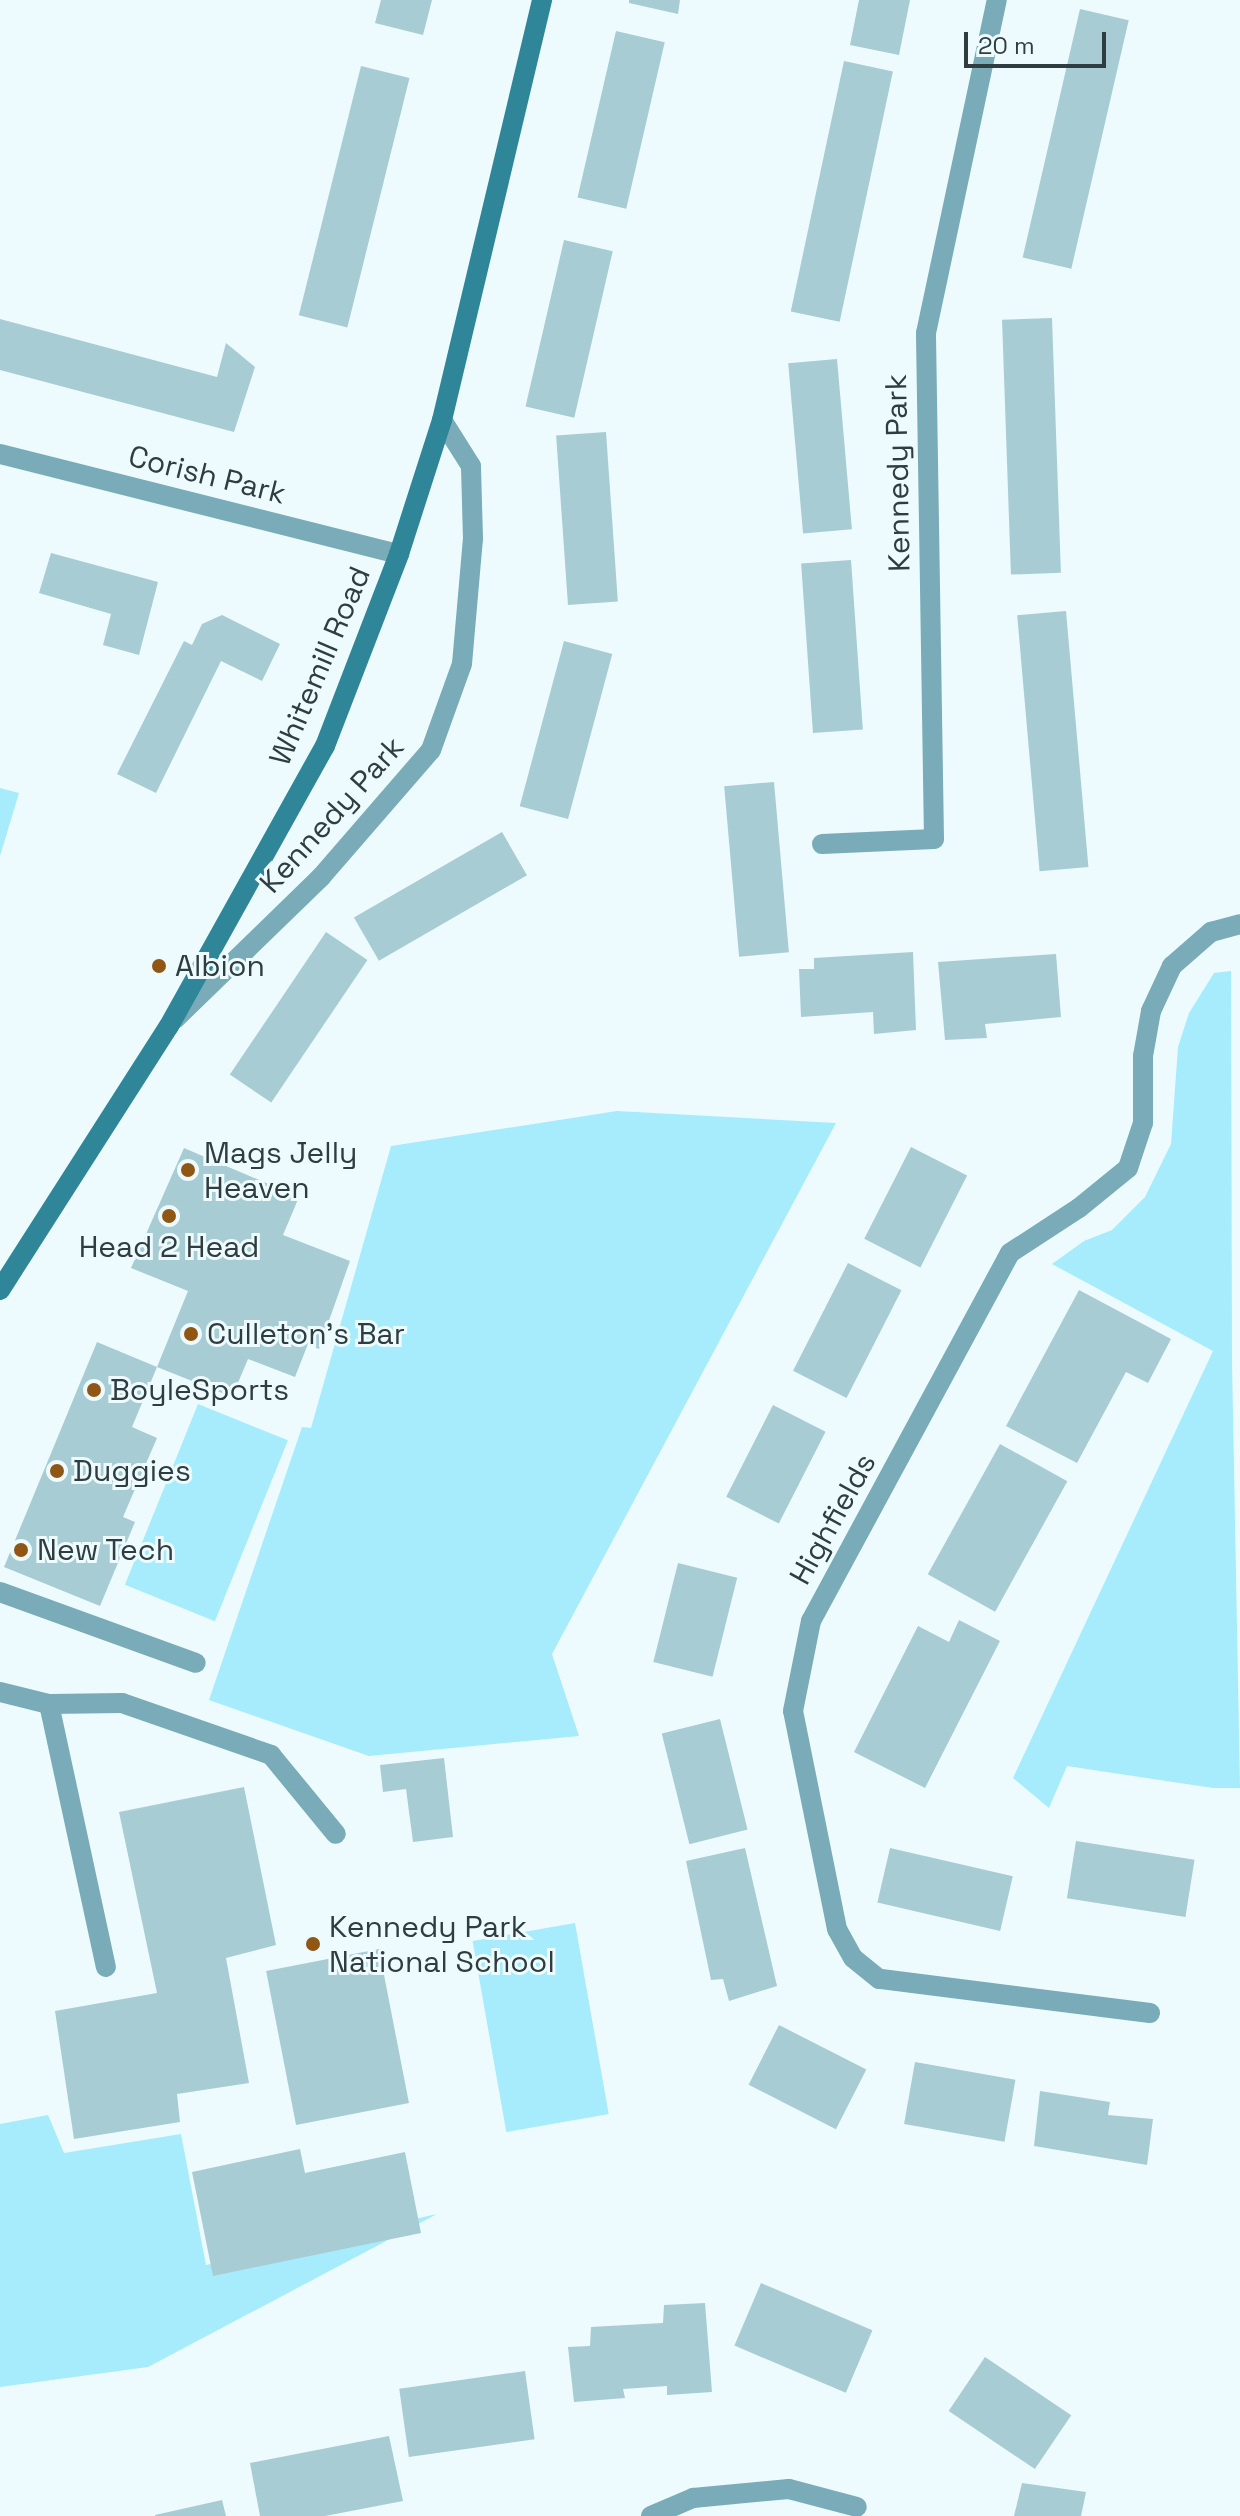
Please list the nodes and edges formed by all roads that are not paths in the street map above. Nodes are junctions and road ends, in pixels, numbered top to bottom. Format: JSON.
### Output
{"nodes":[{"id":1,"x":542,"y":0,"type":"edge"},
{"id":2,"x":997,"y":0,"type":"edge"},
{"id":3,"x":442,"y":420,"type":"junction"},
{"id":4,"x":0,"y":454,"type":"edge"},
{"id":5,"x":399,"y":554,"type":"junction"},
{"id":6,"x":822,"y":844,"type":"dead end"},
{"id":7,"x":1240,"y":924,"type":"edge"},
{"id":8,"x":169,"y":1026,"type":"junction"},
{"id":9,"x":0,"y":1290,"type":"edge"},
{"id":10,"x":0,"y":1592,"type":"edge"},
{"id":11,"x":196,"y":1663,"type":"dead end"},
{"id":12,"x":0,"y":1692,"type":"edge"},
{"id":13,"x":49,"y":1704,"type":"junction"},
{"id":14,"x":336,"y":1834,"type":"dead end"},
{"id":15,"x":106,"y":1967,"type":"dead end"},
{"id":16,"x":1150,"y":2013,"type":"dead end"},
{"id":17,"x":857,"y":2507,"type":"dead end"},
{"id":18,"x":651,"y":2516,"type":"edge"}],
"edges":[{"from":1,"to":3,"type":"street","name":"Whitemill Road"},
{"from":2,"to":6,"type":"street","name":"Kennedy Park"},
{"from":3,"to":5,"type":"street","name":"Whitemill Road"},
{"from":3,"to":8,"type":"street","name":"Kennedy Park"},
{"from":4,"to":5,"type":"street","name":"Corish Park"},
{"from":5,"to":8,"type":"street","name":"Whitemill Road"},
{"from":7,"to":16,"type":"street","name":"Highfields"},
{"from":8,"to":9,"type":"street","name":"Whitemill Road"},
{"from":10,"to":11,"type":"street"},
{"from":12,"to":13,"type":"street"},
{"from":13,"to":14,"type":"street"},
{"from":13,"to":15,"type":"street"},
{"from":17,"to":18,"type":"street"}]}
